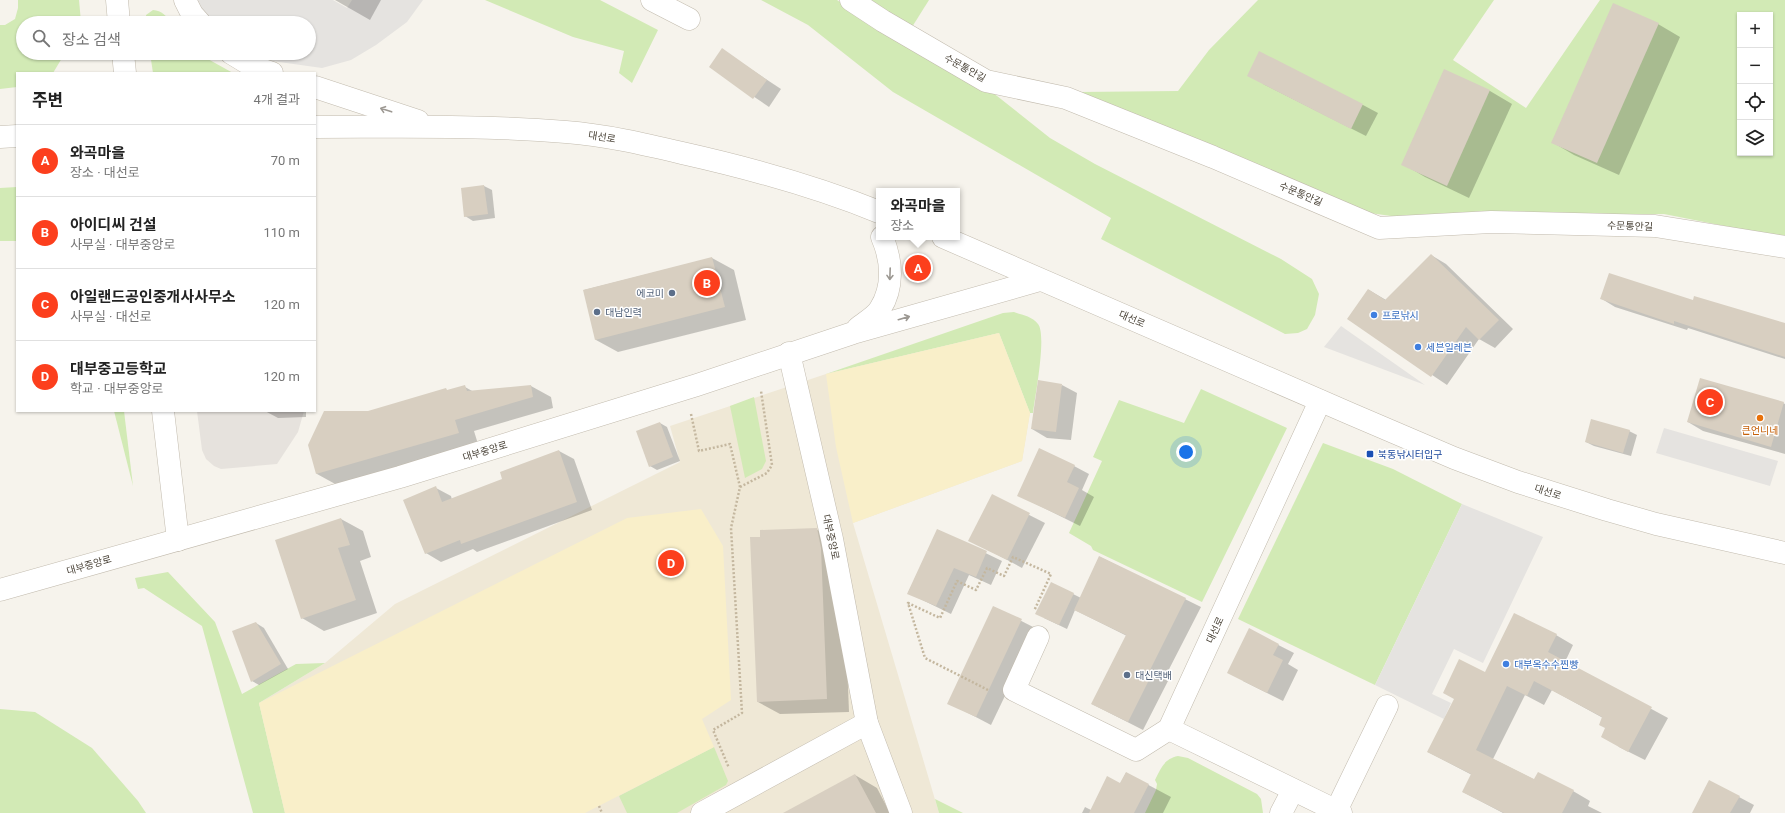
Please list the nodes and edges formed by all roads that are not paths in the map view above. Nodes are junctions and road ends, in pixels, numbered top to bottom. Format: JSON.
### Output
{"nodes":[{"id":1,"x":117,"y":0,"type":"edge"},
{"id":2,"x":184,"y":0,"type":"edge"},
{"id":3,"x":652,"y":0,"type":"edge"},
{"id":4,"x":851,"y":0,"type":"edge"},
{"id":5,"x":118,"y":16,"type":"edge"},
{"id":6,"x":194,"y":16,"type":"edge"},
{"id":7,"x":689,"y":20,"type":"dead end"},
{"id":8,"x":124,"y":60,"type":"edge"},
{"id":9,"x":242,"y":60,"type":"edge"},
{"id":10,"x":125,"y":72,"type":"edge"},
{"id":11,"x":269,"y":72,"type":"edge"},
{"id":12,"x":316,"y":87,"type":"edge"},
{"id":13,"x":437,"y":126,"type":"junction"},
{"id":14,"x":316,"y":127,"type":"edge"},
{"id":15,"x":16,"y":136,"type":"edge"},
{"id":16,"x":0,"y":137,"type":"edge"},
{"id":17,"x":856,"y":202,"type":"junction"},
{"id":18,"x":876,"y":211,"type":"edge"},
{"id":19,"x":876,"y":227,"type":"edge"},
{"id":20,"x":883,"y":240,"type":"edge"},
{"id":21,"x":950,"y":240,"type":"edge"},
{"id":22,"x":1785,"y":247,"type":"edge"},
{"id":23,"x":1040,"y":280,"type":"junction"},
{"id":24,"x":853,"y":333,"type":"junction"},
{"id":25,"x":789,"y":353,"type":"junction"},
{"id":26,"x":1320,"y":401,"type":"junction"},
{"id":27,"x":163,"y":412,"type":"edge"},
{"id":28,"x":178,"y":540,"type":"junction"},
{"id":29,"x":1785,"y":554,"type":"edge"},
{"id":30,"x":0,"y":590,"type":"edge"},
{"id":31,"x":1036,"y":640,"type":"road end"},
{"id":32,"x":1387,"y":706,"type":"dead end"},
{"id":33,"x":867,"y":723,"type":"junction"},
{"id":34,"x":1170,"y":729,"type":"junction"},
{"id":35,"x":1293,"y":790,"type":"junction"},
{"id":36,"x":1338,"y":812,"type":"edge"},
{"id":37,"x":702,"y":813,"type":"edge"},
{"id":38,"x":900,"y":813,"type":"edge"},
{"id":39,"x":1281,"y":813,"type":"edge"}],
"edges":[{"from":1,"to":5,"type":"street"},
{"from":2,"to":6,"type":"street"},
{"from":3,"to":7,"type":"street"},
{"from":4,"to":22,"type":"street","name":"수문통안길"},
{"from":8,"to":10,"type":"street"},
{"from":9,"to":11,"type":"street"},
{"from":13,"to":12,"type":"street","one_way":true},
{"from":13,"to":14,"type":"street","name":"대선로"},
{"from":13,"to":17,"type":"street","name":"대선로"},
{"from":15,"to":16,"type":"street"},
{"from":17,"to":18,"type":"street","name":"대선로"},
{"from":17,"to":19,"type":"street"},
{"from":20,"to":24,"type":"street","one_way":true},
{"from":21,"to":23,"type":"street","name":"대선로"},
{"from":24,"to":23,"type":"street","name":"대부중앙로","one_way":true},
{"from":23,"to":26,"type":"street","name":"대선로"},
{"from":24,"to":25,"type":"street","name":"대부중앙로"},
{"from":25,"to":28,"type":"street","name":"대부중앙로"},
{"from":25,"to":33,"type":"street","name":"대부중앙로"},
{"from":26,"to":29,"type":"street","name":"대선로"},
{"from":26,"to":34,"type":"street","name":"대선로"},
{"from":27,"to":28,"type":"street"},
{"from":28,"to":30,"type":"street","name":"대부중앙로"},
{"from":31,"to":34,"type":"street"},
{"from":32,"to":36,"type":"street"},
{"from":33,"to":37,"type":"street"},
{"from":33,"to":38,"type":"street","name":"대부중앙로"},
{"from":34,"to":35,"type":"street"},
{"from":35,"to":36,"type":"street"},
{"from":35,"to":39,"type":"street"}]}
